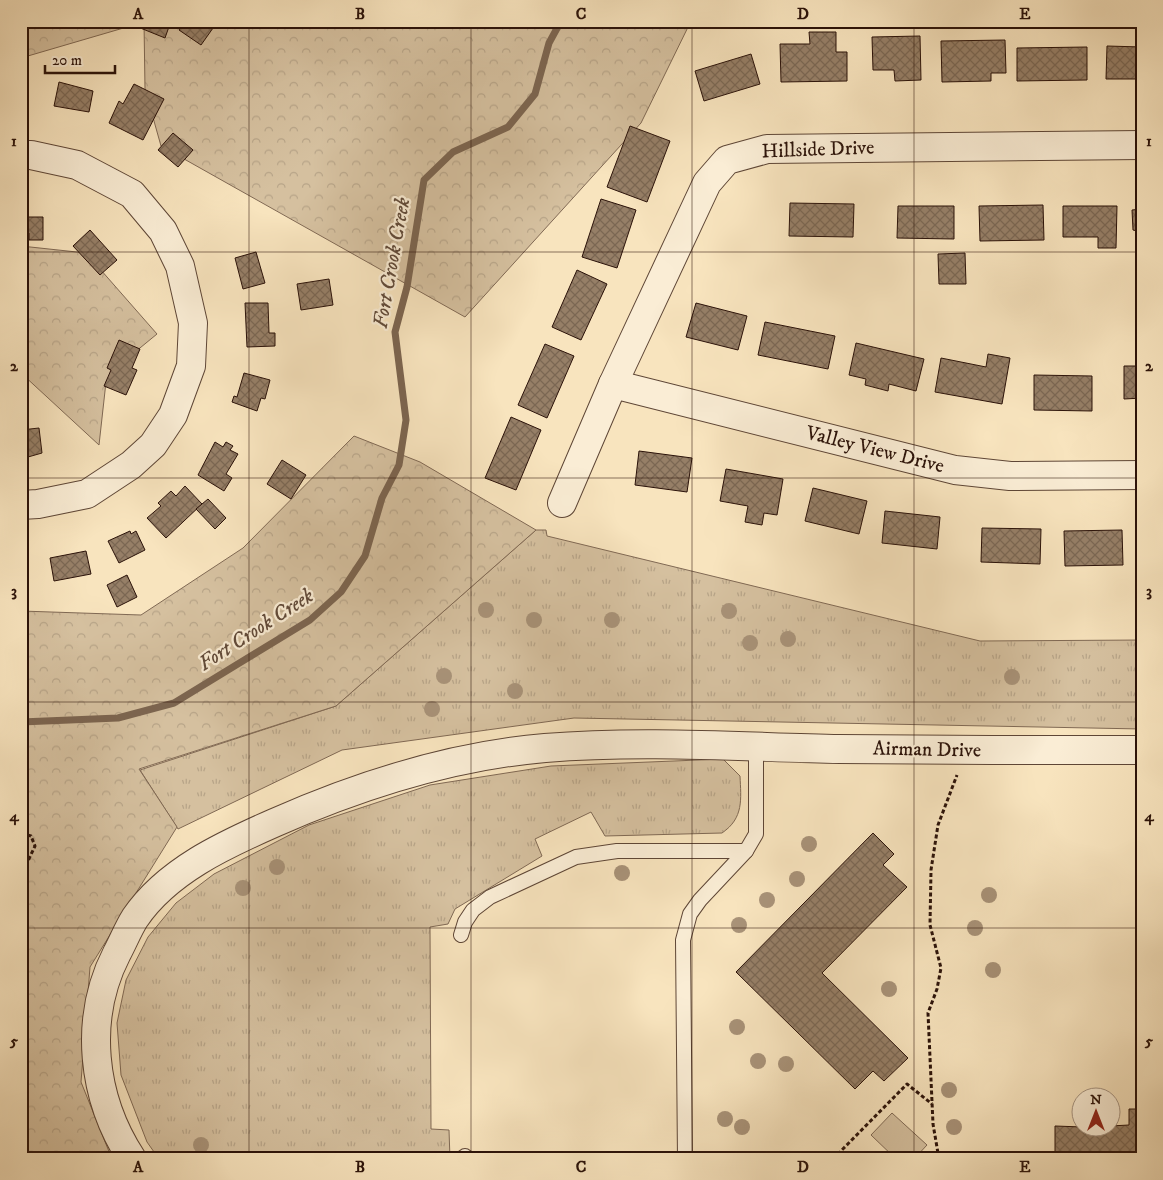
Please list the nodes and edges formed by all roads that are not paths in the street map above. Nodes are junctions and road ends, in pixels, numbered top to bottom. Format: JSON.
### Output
{"nodes":[{"id":1,"x":1142,"y":145,"type":"edge"},
{"id":2,"x":21,"y":155,"type":"edge"},
{"id":3,"x":613,"y":384,"type":"junction"},
{"id":4,"x":1142,"y":475,"type":"edge"},
{"id":5,"x":562,"y":503,"type":"dead end"},
{"id":6,"x":21,"y":505,"type":"edge"},
{"id":7,"x":756,"y":748,"type":"junction"},
{"id":8,"x":1142,"y":750,"type":"edge"},
{"id":9,"x":746,"y":851,"type":"junction"},
{"id":10,"x":461,"y":936,"type":"dead end"},
{"id":11,"x":132,"y":1159,"type":"edge"},
{"id":12,"x":685,"y":1159,"type":"edge"}],
"edges":[{"from":1,"to":3,"type":"street","name":"Hillside Drive"},
{"from":2,"to":6,"type":"street"},
{"from":3,"to":4,"type":"street","name":"Valley View Drive"},
{"from":3,"to":5,"type":"street","name":"Hillside Drive"},
{"from":7,"to":8,"type":"street","name":"Airman Drive"},
{"from":7,"to":9,"type":"lane"},
{"from":7,"to":11,"type":"street","name":"Airman Drive"},
{"from":9,"to":10,"type":"lane"},
{"from":9,"to":12,"type":"lane"}]}
